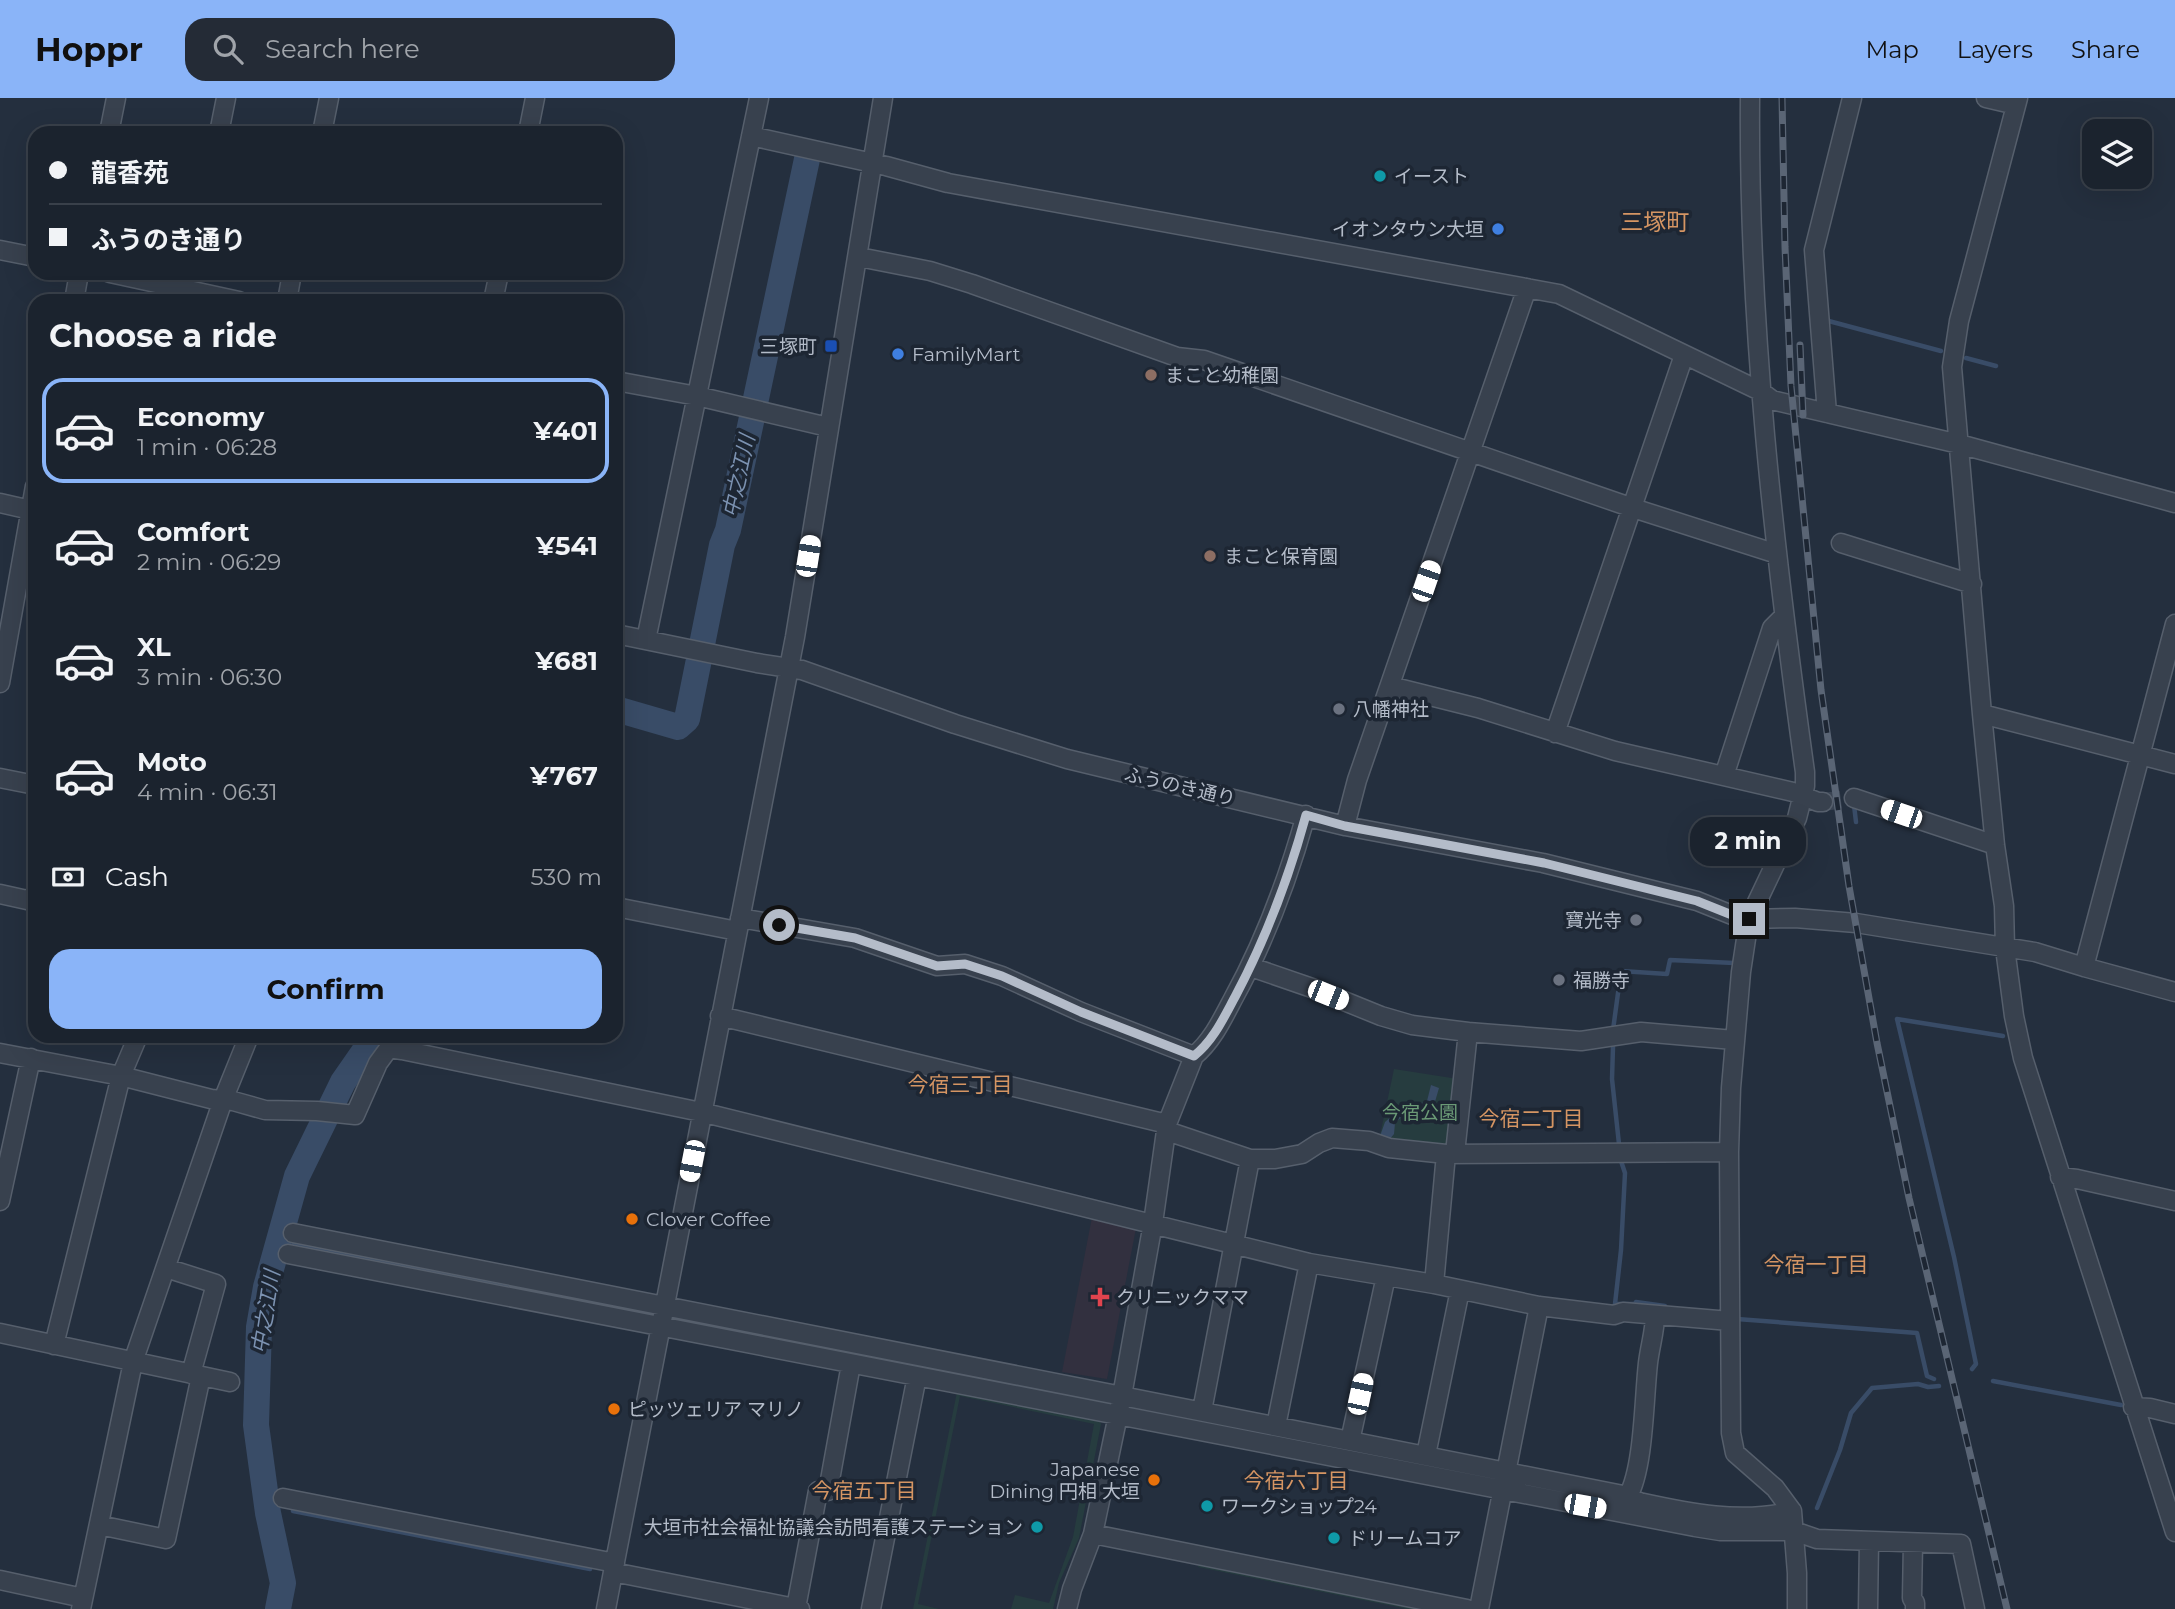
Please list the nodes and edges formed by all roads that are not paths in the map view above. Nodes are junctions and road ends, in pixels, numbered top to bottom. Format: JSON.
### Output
{"nodes":[{"id":1,"x":116,"y":98,"type":"edge"},
{"id":2,"x":226,"y":98,"type":"edge"},
{"id":3,"x":329,"y":98,"type":"edge"},
{"id":4,"x":535,"y":98,"type":"edge"},
{"id":5,"x":759,"y":98,"type":"edge"},
{"id":6,"x":883,"y":98,"type":"edge"},
{"id":7,"x":1750,"y":98,"type":"edge"},
{"id":8,"x":1852,"y":98,"type":"edge"},
{"id":9,"x":1986,"y":98,"type":"edge"},
{"id":10,"x":2017,"y":102,"type":"edge"},
{"id":11,"x":110,"y":126,"type":"edge"},
{"id":12,"x":220,"y":126,"type":"edge"},
{"id":13,"x":323,"y":126,"type":"edge"},
{"id":14,"x":529,"y":126,"type":"edge"},
{"id":15,"x":751,"y":136,"type":"junction"},
{"id":16,"x":873,"y":163,"type":"junction"},
{"id":17,"x":0,"y":250,"type":"edge"},
{"id":18,"x":28,"y":256,"type":"edge"},
{"id":19,"x":859,"y":257,"type":"junction"},
{"id":20,"x":145,"y":280,"type":"edge"},
{"id":21,"x":186,"y":288,"type":"edge"},
{"id":22,"x":1527,"y":288,"type":"junction"},
{"id":23,"x":208,"y":294,"type":"edge"},
{"id":24,"x":1684,"y":355,"type":"junction"},
{"id":25,"x":623,"y":381,"type":"edge"},
{"id":26,"x":1760,"y":391,"type":"junction"},
{"id":27,"x":697,"y":396,"type":"junction"},
{"id":28,"x":1826,"y":413,"type":"junction"},
{"id":29,"x":828,"y":427,"type":"junction"},
{"id":30,"x":1959,"y":444,"type":"junction"},
{"id":31,"x":1471,"y":450,"type":"junction"},
{"id":32,"x":0,"y":503,"type":"edge"},
{"id":33,"x":2175,"y":503,"type":"edge"},
{"id":34,"x":1633,"y":508,"type":"junction"},
{"id":35,"x":28,"y":509,"type":"edge"},
{"id":36,"x":28,"y":532,"type":"edge"},
{"id":37,"x":1840,"y":543,"type":"dead end"},
{"id":38,"x":1777,"y":554,"type":"junction"},
{"id":39,"x":1972,"y":584,"type":"junction"},
{"id":40,"x":1783,"y":617,"type":"junction"},
{"id":41,"x":2175,"y":624,"type":"edge"},
{"id":42,"x":623,"y":635,"type":"edge"},
{"id":43,"x":646,"y":640,"type":"junction"},
{"id":44,"x":789,"y":668,"type":"junction"},
{"id":45,"x":0,"y":683,"type":"edge"},
{"id":46,"x":1390,"y":686,"type":"junction"},
{"id":47,"x":1982,"y":714,"type":"junction"},
{"id":48,"x":1555,"y":733,"type":"junction"},
{"id":49,"x":2141,"y":755,"type":"junction"},
{"id":50,"x":2175,"y":764,"type":"edge"},
{"id":51,"x":1724,"y":776,"type":"junction"},
{"id":52,"x":0,"y":778,"type":"edge"},
{"id":53,"x":28,"y":784,"type":"edge"},
{"id":54,"x":1803,"y":796,"type":"junction"},
{"id":55,"x":1854,"y":798,"type":"tunnel mouth"},
{"id":56,"x":1823,"y":802,"type":"tunnel mouth"},
{"id":57,"x":1306,"y":815,"type":"junction"},
{"id":58,"x":1345,"y":826,"type":"junction"},
{"id":59,"x":1995,"y":845,"type":"junction"},
{"id":60,"x":0,"y":894,"type":"edge"},
{"id":61,"x":28,"y":900,"type":"edge"},
{"id":62,"x":623,"y":908,"type":"edge"},
{"id":63,"x":1749,"y":919,"type":"junction"},
{"id":64,"x":739,"y":925,"type":"junction"},
{"id":65,"x":2005,"y":948,"type":"junction"},
{"id":66,"x":1251,"y":967,"type":"junction"},
{"id":67,"x":2084,"y":967,"type":"junction"},
{"id":68,"x":2175,"y":992,"type":"edge"},
{"id":69,"x":720,"y":1016,"type":"junction"},
{"id":70,"x":1468,"y":1032,"type":"junction"},
{"id":71,"x":1734,"y":1040,"type":"junction"},
{"id":72,"x":135,"y":1043,"type":"edge"},
{"id":73,"x":246,"y":1043,"type":"edge"},
{"id":74,"x":0,"y":1053,"type":"edge"},
{"id":75,"x":1194,"y":1056,"type":"junction"},
{"id":76,"x":31,"y":1058,"type":"junction"},
{"id":77,"x":121,"y":1076,"type":"junction"},
{"id":78,"x":223,"y":1100,"type":"junction"},
{"id":79,"x":701,"y":1112,"type":"junction"},
{"id":80,"x":1167,"y":1127,"type":"junction"},
{"id":81,"x":1729,"y":1152,"type":"junction"},
{"id":82,"x":1450,"y":1154,"type":"junction"},
{"id":83,"x":1250,"y":1159,"type":"junction"},
{"id":84,"x":2060,"y":1177,"type":"junction"},
{"id":85,"x":0,"y":1201,"type":"edge"},
{"id":86,"x":2175,"y":1201,"type":"edge"},
{"id":87,"x":1153,"y":1223,"type":"junction"},
{"id":88,"x":293,"y":1233,"type":"dead end"},
{"id":89,"x":1233,"y":1242,"type":"junction"},
{"id":90,"x":288,"y":1254,"type":"dead end"},
{"id":91,"x":1309,"y":1263,"type":"junction"},
{"id":92,"x":166,"y":1268,"type":"junction"},
{"id":93,"x":1386,"y":1276,"type":"junction"},
{"id":94,"x":1434,"y":1284,"type":"junction"},
{"id":95,"x":1460,"y":1290,"type":"junction"},
{"id":96,"x":663,"y":1305,"type":"junction"},
{"id":97,"x":1539,"y":1306,"type":"junction"},
{"id":98,"x":1655,"y":1315,"type":"junction"},
{"id":99,"x":1730,"y":1321,"type":"junction"},
{"id":100,"x":659,"y":1327,"type":"junction"},
{"id":101,"x":0,"y":1333,"type":"edge"},
{"id":102,"x":54,"y":1345,"type":"junction"},
{"id":103,"x":133,"y":1362,"type":"junction"},
{"id":104,"x":851,"y":1364,"type":"junction"},
{"id":105,"x":196,"y":1375,"type":"junction"},
{"id":106,"x":917,"y":1377,"type":"junction"},
{"id":107,"x":230,"y":1382,"type":"dead end"},
{"id":108,"x":1122,"y":1396,"type":"junction"},
{"id":109,"x":2133,"y":1407,"type":"junction"},
{"id":110,"x":1202,"y":1411,"type":"junction"},
{"id":111,"x":2175,"y":1414,"type":"edge"},
{"id":112,"x":1116,"y":1415,"type":"junction"},
{"id":113,"x":1276,"y":1426,"type":"junction"},
{"id":114,"x":1350,"y":1441,"type":"junction"},
{"id":115,"x":1426,"y":1455,"type":"junction"},
{"id":116,"x":1506,"y":1471,"type":"junction"},
{"id":117,"x":1503,"y":1491,"type":"junction"},
{"id":118,"x":1628,"y":1496,"type":"junction"},
{"id":119,"x":283,"y":1499,"type":"dead end"},
{"id":120,"x":1792,"y":1511,"type":"junction"},
{"id":121,"x":99,"y":1525,"type":"junction"},
{"id":122,"x":1794,"y":1531,"type":"junction"},
{"id":123,"x":2175,"y":1532,"type":"edge"},
{"id":124,"x":1093,"y":1534,"type":"junction"},
{"id":125,"x":1868,"y":1541,"type":"junction"},
{"id":126,"x":1913,"y":1543,"type":"junction"},
{"id":127,"x":614,"y":1567,"type":"junction"},
{"id":128,"x":0,"y":1580,"type":"edge"},
{"id":129,"x":82,"y":1603,"type":"edge"},
{"id":130,"x":606,"y":1609,"type":"edge"},
{"id":131,"x":798,"y":1609,"type":"edge"},
{"id":132,"x":871,"y":1609,"type":"edge"},
{"id":133,"x":1068,"y":1609,"type":"edge"},
{"id":134,"x":1466,"y":1609,"type":"edge"},
{"id":135,"x":1479,"y":1609,"type":"edge"},
{"id":136,"x":1797,"y":1609,"type":"edge"},
{"id":137,"x":1868,"y":1609,"type":"edge"},
{"id":138,"x":1916,"y":1609,"type":"edge"},
{"id":139,"x":1975,"y":1609,"type":"edge"}],
"edges":[{"from":1,"to":11,"type":"street"},
{"from":2,"to":12,"type":"street"},
{"from":3,"to":13,"type":"street"},
{"from":4,"to":14,"type":"street"},
{"from":5,"to":15,"type":"street"},
{"from":6,"to":16,"type":"street"},
{"from":7,"to":26,"type":"street"},
{"from":8,"to":28,"type":"street"},
{"from":9,"to":10,"type":"street"},
{"from":10,"to":30,"type":"street"},
{"from":15,"to":16,"type":"street"},
{"from":15,"to":27,"type":"street"},
{"from":16,"to":19,"type":"street"},
{"from":16,"to":22,"type":"street"},
{"from":17,"to":18,"type":"street"},
{"from":19,"to":29,"type":"street"},
{"from":19,"to":31,"type":"street"},
{"from":20,"to":21,"type":"street"},
{"from":21,"to":23,"type":"street"},
{"from":22,"to":24,"type":"street"},
{"from":22,"to":31,"type":"street"},
{"from":24,"to":26,"type":"street"},
{"from":24,"to":34,"type":"street"},
{"from":25,"to":27,"type":"street"},
{"from":26,"to":28,"type":"street"},
{"from":26,"to":38,"type":"street"},
{"from":27,"to":29,"type":"street"},
{"from":27,"to":43,"type":"street"},
{"from":28,"to":30,"type":"street"},
{"from":29,"to":44,"type":"street"},
{"from":30,"to":33,"type":"street"},
{"from":30,"to":39,"type":"street"},
{"from":31,"to":34,"type":"street"},
{"from":31,"to":46,"type":"street"},
{"from":32,"to":35,"type":"street"},
{"from":34,"to":38,"type":"street"},
{"from":34,"to":48,"type":"street"},
{"from":36,"to":45,"type":"street"},
{"from":37,"to":39,"type":"street"},
{"from":38,"to":40,"type":"street"},
{"from":39,"to":47,"type":"street"},
{"from":40,"to":51,"type":"street"},
{"from":40,"to":54,"type":"street"},
{"from":41,"to":49,"type":"street"},
{"from":42,"to":43,"type":"street","name":"ふうのき通り"},
{"from":43,"to":44,"type":"street","name":"ふうのき通り"},
{"from":44,"to":57,"type":"street","name":"ふうのき通り"},
{"from":44,"to":64,"type":"street"},
{"from":46,"to":48,"type":"street"},
{"from":46,"to":58,"type":"street"},
{"from":47,"to":49,"type":"street"},
{"from":47,"to":59,"type":"street"},
{"from":48,"to":51,"type":"street"},
{"from":49,"to":50,"type":"street"},
{"from":49,"to":67,"type":"street"},
{"from":51,"to":54,"type":"street"},
{"from":52,"to":53,"type":"street"},
{"from":54,"to":56,"type":"street"},
{"from":54,"to":63,"type":"street"},
{"from":55,"to":59,"type":"street"},
{"from":57,"to":58,"type":"street","name":"ふうのき通り"},
{"from":57,"to":66,"type":"street"},
{"from":58,"to":63,"type":"street","name":"ふうのき通り"},
{"from":59,"to":65,"type":"street"},
{"from":60,"to":61,"type":"street"},
{"from":62,"to":64,"type":"street"},
{"from":63,"to":65,"type":"street","name":"ふうのき通り"},
{"from":63,"to":71,"type":"street"},
{"from":64,"to":69,"type":"street"},
{"from":64,"to":75,"type":"street"},
{"from":65,"to":67,"type":"street","name":"ふうのき通り"},
{"from":65,"to":84,"type":"street"},
{"from":66,"to":70,"type":"street"},
{"from":66,"to":75,"type":"street"},
{"from":67,"to":68,"type":"street","name":"ふうのき通り"},
{"from":69,"to":79,"type":"street"},
{"from":69,"to":80,"type":"street"},
{"from":70,"to":71,"type":"street"},
{"from":70,"to":82,"type":"street"},
{"from":71,"to":81,"type":"street"},
{"from":72,"to":77,"type":"street"},
{"from":73,"to":78,"type":"street"},
{"from":74,"to":76,"type":"street"},
{"from":75,"to":80,"type":"street"},
{"from":76,"to":77,"type":"street"},
{"from":76,"to":85,"type":"street"},
{"from":77,"to":78,"type":"street"},
{"from":77,"to":102,"type":"street"},
{"from":78,"to":79,"type":"street"},
{"from":78,"to":92,"type":"street"},
{"from":79,"to":87,"type":"street"},
{"from":79,"to":96,"type":"street"},
{"from":80,"to":83,"type":"street"},
{"from":80,"to":87,"type":"street"},
{"from":81,"to":82,"type":"street"},
{"from":81,"to":99,"type":"street"},
{"from":82,"to":83,"type":"street"},
{"from":82,"to":94,"type":"street"},
{"from":83,"to":89,"type":"street"},
{"from":84,"to":86,"type":"street"},
{"from":84,"to":109,"type":"street"},
{"from":87,"to":89,"type":"street"},
{"from":87,"to":108,"type":"street"},
{"from":88,"to":96,"type":"street"},
{"from":89,"to":91,"type":"street"},
{"from":89,"to":110,"type":"street"},
{"from":90,"to":100,"type":"street"},
{"from":91,"to":93,"type":"street"},
{"from":91,"to":113,"type":"street"},
{"from":92,"to":103,"type":"street"},
{"from":92,"to":105,"type":"street"},
{"from":93,"to":94,"type":"street"},
{"from":93,"to":114,"type":"street"},
{"from":94,"to":95,"type":"street"},
{"from":95,"to":97,"type":"street"},
{"from":95,"to":115,"type":"street"},
{"from":96,"to":100,"type":"street"},
{"from":96,"to":108,"type":"street"},
{"from":97,"to":98,"type":"street"},
{"from":97,"to":116,"type":"street"},
{"from":98,"to":99,"type":"street"},
{"from":98,"to":118,"type":"street"},
{"from":99,"to":120,"type":"street"},
{"from":100,"to":104,"type":"street"},
{"from":100,"to":127,"type":"street"},
{"from":101,"to":102,"type":"street"},
{"from":102,"to":103,"type":"street"},
{"from":103,"to":105,"type":"street"},
{"from":103,"to":121,"type":"street"},
{"from":104,"to":106,"type":"street"},
{"from":104,"to":131,"type":"street"},
{"from":105,"to":107,"type":"street"},
{"from":105,"to":121,"type":"street"},
{"from":106,"to":112,"type":"street"},
{"from":106,"to":132,"type":"street"},
{"from":108,"to":110,"type":"street"},
{"from":108,"to":112,"type":"street"},
{"from":109,"to":111,"type":"street"},
{"from":109,"to":123,"type":"street"},
{"from":110,"to":113,"type":"street"},
{"from":112,"to":117,"type":"street"},
{"from":112,"to":124,"type":"street"},
{"from":113,"to":114,"type":"street"},
{"from":114,"to":115,"type":"street"},
{"from":115,"to":116,"type":"street"},
{"from":116,"to":117,"type":"street"},
{"from":116,"to":118,"type":"street"},
{"from":117,"to":122,"type":"street"},
{"from":117,"to":135,"type":"street"},
{"from":118,"to":120,"type":"street"},
{"from":119,"to":127,"type":"street"},
{"from":120,"to":122,"type":"street"},
{"from":121,"to":129,"type":"street"},
{"from":122,"to":125,"type":"street"},
{"from":122,"to":136,"type":"street"},
{"from":124,"to":133,"type":"street"},
{"from":124,"to":134,"type":"street"},
{"from":125,"to":126,"type":"street"},
{"from":125,"to":137,"type":"street"},
{"from":126,"to":138,"type":"street"},
{"from":126,"to":139,"type":"street"},
{"from":127,"to":130,"type":"street"},
{"from":127,"to":131,"type":"street"},
{"from":128,"to":129,"type":"street"}]}
